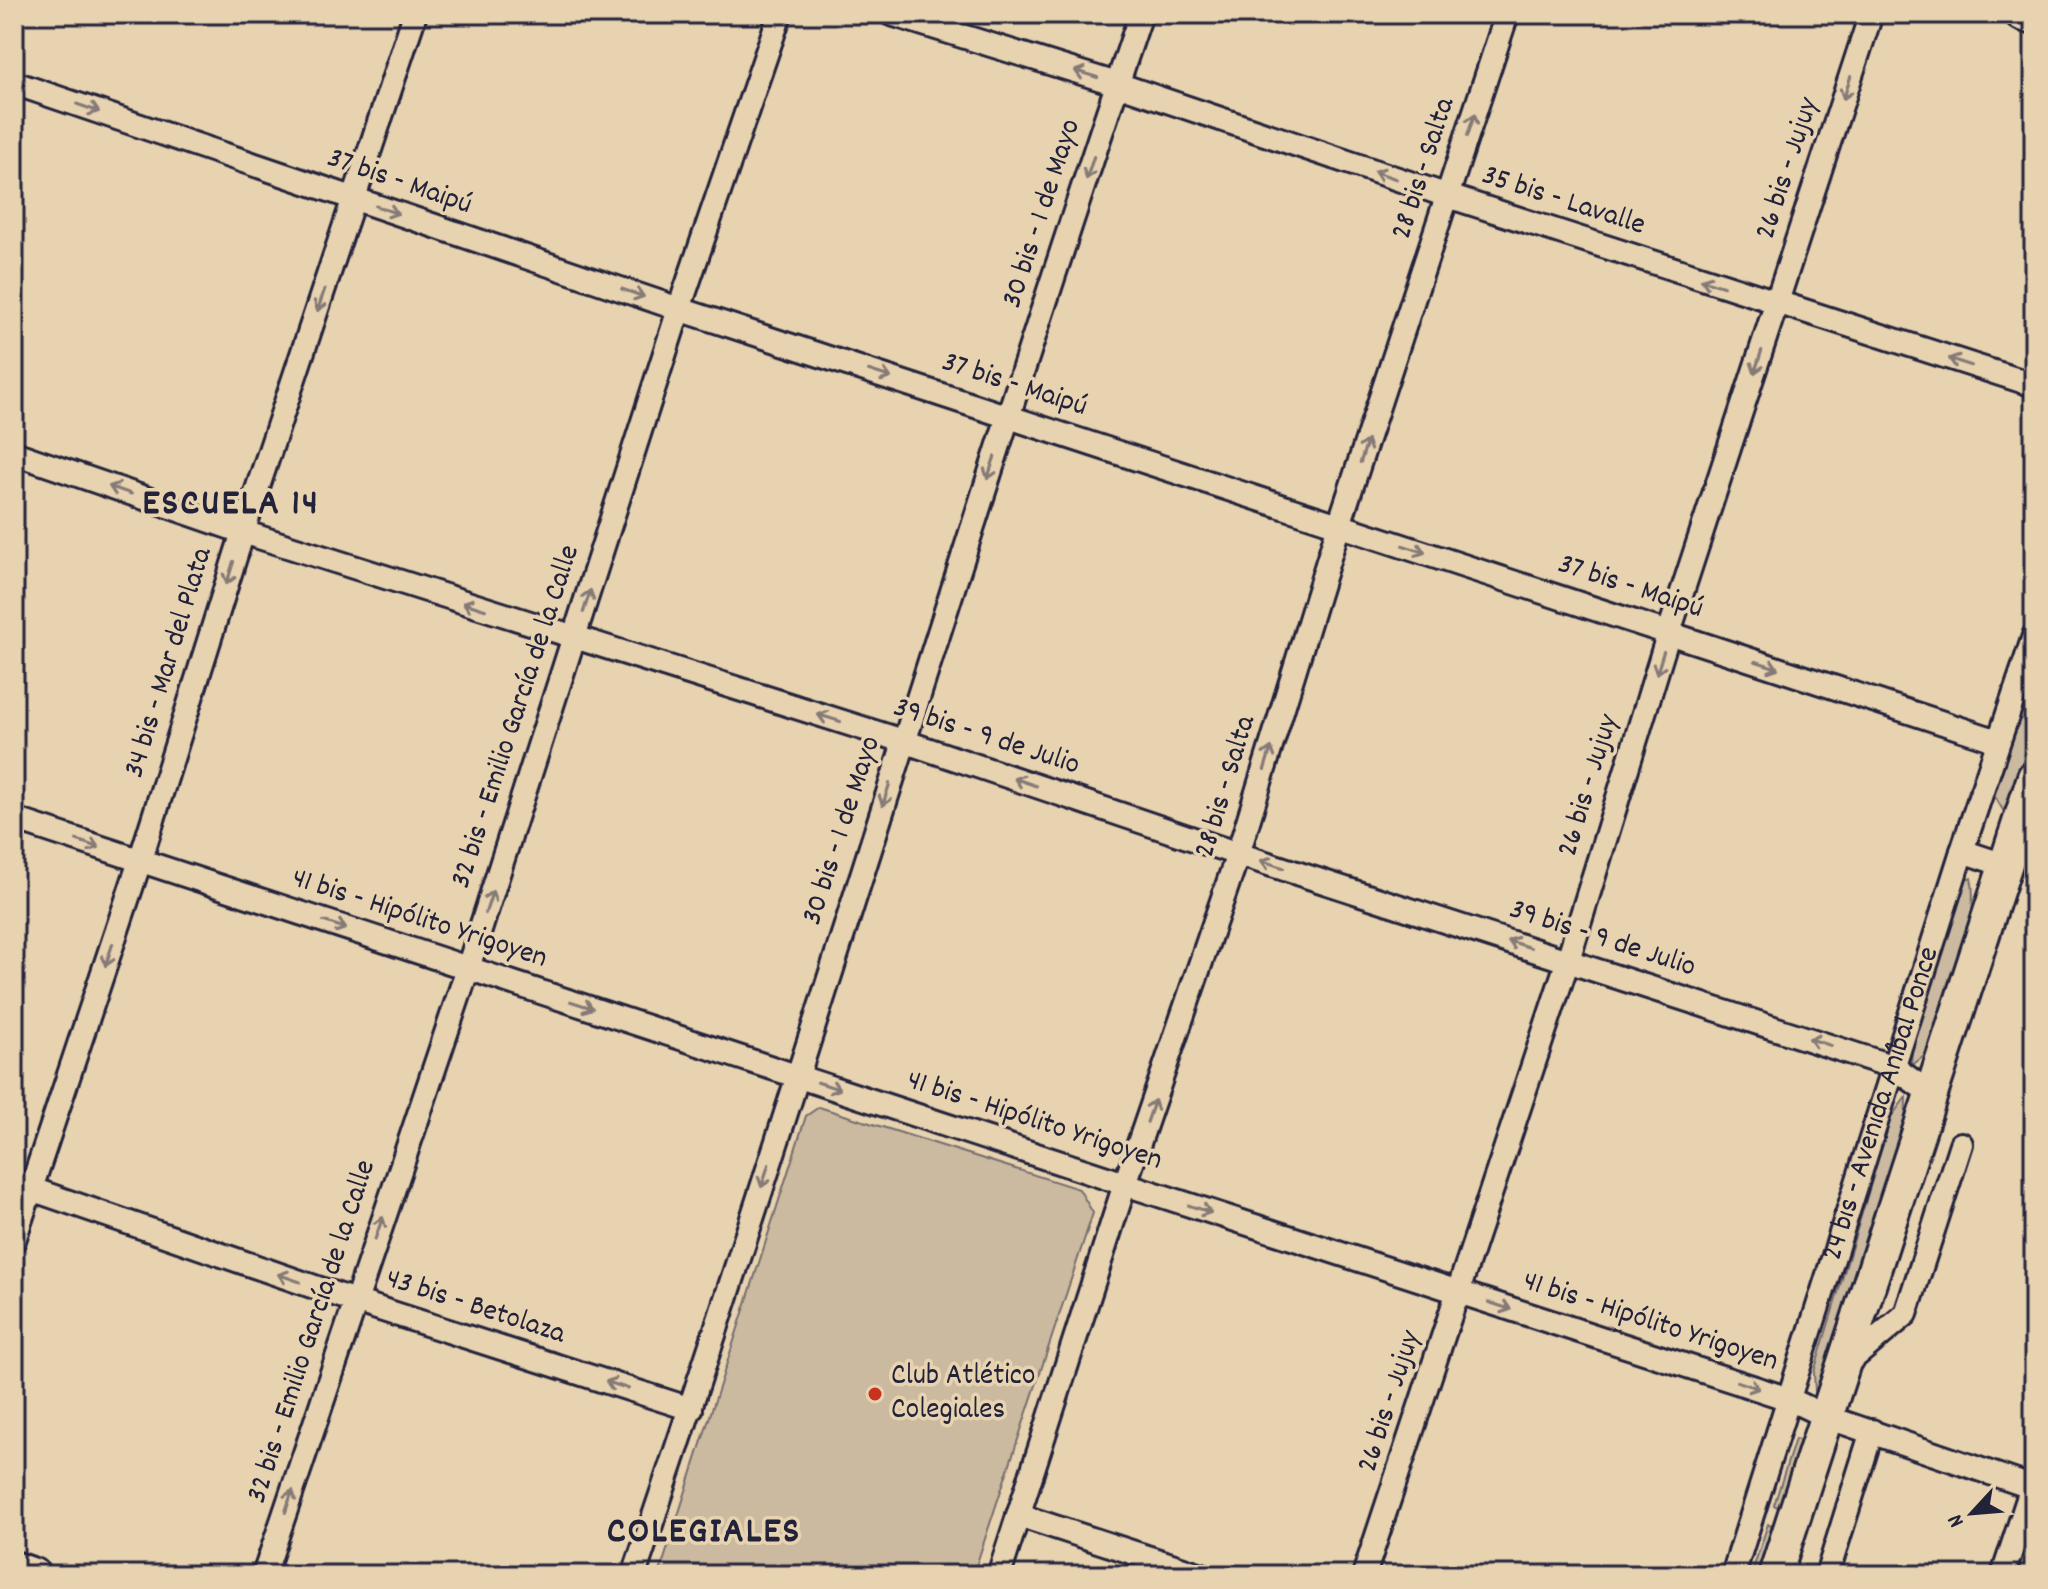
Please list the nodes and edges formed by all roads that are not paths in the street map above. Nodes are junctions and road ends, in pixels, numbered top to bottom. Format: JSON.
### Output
{"nodes":[{"id":1,"x":415,"y":14,"type":"edge"},
{"id":2,"x":780,"y":14,"type":"edge"},
{"id":3,"x":891,"y":14,"type":"edge"},
{"id":4,"x":1141,"y":14,"type":"edge"},
{"id":5,"x":1507,"y":14,"type":"edge"},
{"id":6,"x":1871,"y":14,"type":"edge"},
{"id":7,"x":2022,"y":14,"type":"edge"},
{"id":8,"x":2034,"y":18,"type":"edge"},
{"id":9,"x":14,"y":83,"type":"edge"},
{"id":10,"x":1117,"y":84,"type":"junction"},
{"id":11,"x":1448,"y":196,"type":"junction"},
{"id":12,"x":354,"y":200,"type":"junction"},
{"id":13,"x":1777,"y":304,"type":"junction"},
{"id":14,"x":679,"y":309,"type":"junction"},
{"id":15,"x":2034,"y":385,"type":"edge"},
{"id":16,"x":1008,"y":416,"type":"junction"},
{"id":17,"x":14,"y":453,"type":"edge"},
{"id":18,"x":1339,"y":525,"type":"junction"},
{"id":19,"x":243,"y":532,"type":"junction"},
{"id":20,"x":1669,"y":632,"type":"junction"},
{"id":21,"x":2034,"y":636,"type":"edge"},
{"id":22,"x":575,"y":638,"type":"junction"},
{"id":23,"x":903,"y":741,"type":"junction"},
{"id":24,"x":1998,"y":741,"type":"junction"},
{"id":25,"x":2034,"y":777,"type":"edge"},
{"id":26,"x":14,"y":819,"type":"edge"},
{"id":27,"x":1962,"y":851,"type":"junction"},
{"id":28,"x":1238,"y":854,"type":"junction"},
{"id":29,"x":140,"y":861,"type":"junction"},
{"id":30,"x":2004,"y":865,"type":"junction"},
{"id":31,"x":1568,"y":960,"type":"junction"},
{"id":32,"x":468,"y":968,"type":"junction"},
{"id":33,"x":1894,"y":1067,"type":"junction"},
{"id":34,"x":797,"y":1075,"type":"junction"},
{"id":35,"x":1932,"y":1095,"type":"junction"},
{"id":36,"x":1961,"y":1144,"type":"dead end"},
{"id":37,"x":1125,"y":1184,"type":"junction"},
{"id":38,"x":22,"y":1186,"type":"edge"},
{"id":39,"x":14,"y":1240,"type":"edge"},
{"id":40,"x":1459,"y":1293,"type":"junction"},
{"id":41,"x":355,"y":1301,"type":"junction"},
{"id":42,"x":1844,"y":1365,"type":"junction"},
{"id":43,"x":1789,"y":1399,"type":"junction"},
{"id":44,"x":691,"y":1409,"type":"junction"},
{"id":45,"x":1827,"y":1417,"type":"junction"},
{"id":46,"x":1872,"y":1431,"type":"junction"},
{"id":47,"x":2033,"y":1488,"type":"edge"},
{"id":48,"x":1018,"y":1515,"type":"junction"},
{"id":49,"x":14,"y":1568,"type":"edge"},
{"id":50,"x":34,"y":1575,"type":"edge"},
{"id":51,"x":264,"y":1575,"type":"edge"},
{"id":52,"x":634,"y":1575,"type":"edge"},
{"id":53,"x":999,"y":1575,"type":"edge"},
{"id":54,"x":1202,"y":1575,"type":"edge"},
{"id":55,"x":1364,"y":1575,"type":"edge"},
{"id":56,"x":1733,"y":1575,"type":"edge"},
{"id":57,"x":1775,"y":1575,"type":"edge"},
{"id":58,"x":1827,"y":1575,"type":"edge"},
{"id":59,"x":2003,"y":1575,"type":"edge"}],
"edges":[{"from":1,"to":12,"type":"street","name":"34 bis - Mar del Plata"},
{"from":2,"to":14,"type":"street","name":"32 bis - Emilio García de la Calle"},
{"from":10,"to":3,"type":"street","name":"35 bis - Lavalle","one_way":true},
{"from":4,"to":10,"type":"street","name":"30 bis - 1 de Mayo"},
{"from":11,"to":5,"type":"street","name":"28 bis - Salta","one_way":true},
{"from":6,"to":13,"type":"street","name":"26 bis - Jujuy","one_way":true},
{"from":7,"to":8,"type":"main road"},
{"from":9,"to":12,"type":"street","name":"37 bis - Maipú","one_way":true},
{"from":11,"to":10,"type":"street","name":"35 bis - Lavalle","one_way":true},
{"from":10,"to":16,"type":"street","name":"30 bis - 1 de Mayo","one_way":true},
{"from":13,"to":11,"type":"street","name":"35 bis - Lavalle","one_way":true},
{"from":18,"to":11,"type":"street","name":"28 bis - Salta","one_way":true},
{"from":12,"to":14,"type":"street","name":"37 bis - Maipú","one_way":true},
{"from":12,"to":19,"type":"street","name":"34 bis - Mar del Plata","one_way":true},
{"from":15,"to":13,"type":"street","name":"35 bis - Lavalle","one_way":true},
{"from":13,"to":20,"type":"street","name":"26 bis - Jujuy","one_way":true},
{"from":14,"to":16,"type":"street","name":"37 bis - Maipú","one_way":true},
{"from":22,"to":14,"type":"street","name":"32 bis - Emilio García de la Calle","one_way":true},
{"from":16,"to":18,"type":"street","name":"37 bis - Maipú"},
{"from":16,"to":23,"type":"street","name":"30 bis - 1 de Mayo","one_way":true},
{"from":19,"to":17,"type":"street","name":"39 bis - 9 de Julio","one_way":true},
{"from":18,"to":20,"type":"street","name":"37 bis - Maipú","one_way":true},
{"from":28,"to":18,"type":"street","name":"28 bis - Salta","one_way":true},
{"from":22,"to":19,"type":"street","name":"39 bis - 9 de Julio","one_way":true},
{"from":19,"to":29,"type":"street","name":"34 bis - Mar del Plata","one_way":true},
{"from":20,"to":24,"type":"street","name":"37 bis - Maipú","one_way":true},
{"from":20,"to":31,"type":"street","name":"26 bis - Jujuy","one_way":true},
{"from":21,"to":24,"type":"street","name":"24 bis - Avenida Aníbal Ponce"},
{"from":23,"to":22,"type":"street","name":"39 bis - 9 de Julio","one_way":true},
{"from":32,"to":22,"type":"street","name":"32 bis - Emilio García de la Calle","one_way":true},
{"from":28,"to":23,"type":"street","name":"39 bis - 9 de Julio","one_way":true},
{"from":23,"to":34,"type":"street","name":"30 bis - 1 de Mayo","one_way":true},
{"from":24,"to":27,"type":"street","name":"24 bis - Avenida Aníbal Ponce"},
{"from":25,"to":30,"type":"main road","name":"24 bis - Avenida Aníbal Ponce"},
{"from":26,"to":29,"type":"street","name":"41 bis - Hipólito Yrigoyen","one_way":true},
{"from":27,"to":30,"type":"street"},
{"from":27,"to":33,"type":"street","name":"24 bis - Avenida Aníbal Ponce"},
{"from":31,"to":28,"type":"street","name":"39 bis - 9 de Julio","one_way":true},
{"from":37,"to":28,"type":"street","name":"28 bis - Salta","one_way":true},
{"from":29,"to":32,"type":"street","name":"41 bis - Hipólito Yrigoyen","one_way":true},
{"from":29,"to":38,"type":"street","name":"34 bis - Mar del Plata","one_way":true},
{"from":30,"to":35,"type":"main road","name":"24 bis - Avenida Aníbal Ponce"},
{"from":33,"to":31,"type":"street","name":"39 bis - 9 de Julio","one_way":true},
{"from":31,"to":40,"type":"street","name":"26 bis - Jujuy"},
{"from":32,"to":34,"type":"street","name":"41 bis - Hipólito Yrigoyen","one_way":true},
{"from":41,"to":32,"type":"street","name":"32 bis - Emilio García de la Calle","one_way":true},
{"from":33,"to":35,"type":"street","name":"39 bis - 9 de Julio"},
{"from":33,"to":43,"type":"street","name":"24 bis - Avenida Aníbal Ponce"},
{"from":34,"to":37,"type":"street","name":"41 bis - Hipólito Yrigoyen","one_way":true},
{"from":34,"to":44,"type":"street","name":"30 bis - 1 de Mayo","one_way":true},
{"from":35,"to":42,"type":"main road","name":"24 bis - Avenida Aníbal Ponce"},
{"from":36,"to":42,"type":"street"},
{"from":37,"to":40,"type":"street","name":"41 bis - Hipólito Yrigoyen","one_way":true},
{"from":37,"to":48,"type":"street","name":"28 bis - Salta"},
{"from":38,"to":39,"type":"street","name":"34 bis - Mar del Plata"},
{"from":41,"to":38,"type":"street","name":"43 bis - Betolaza","one_way":true},
{"from":40,"to":43,"type":"street","name":"41 bis - Hipólito Yrigoyen","one_way":true},
{"from":40,"to":55,"type":"street","name":"26 bis - Jujuy"},
{"from":44,"to":41,"type":"street","name":"43 bis - Betolaza","one_way":true},
{"from":51,"to":41,"type":"street","name":"32 bis - Emilio García de la Calle","one_way":true},
{"from":42,"to":45,"type":"main road","name":"24 bis - Avenida Aníbal Ponce"},
{"from":43,"to":45,"type":"street","name":"41 bis - Hipólito Yrigoyen"},
{"from":43,"to":56,"type":"street","name":"24 bis - Avenida Aníbal Ponce"},
{"from":44,"to":52,"type":"street","name":"30 bis - 1 de Mayo"},
{"from":45,"to":46,"type":"street","name":"41 bis - Hipólito Yrigoyen"},
{"from":45,"to":57,"type":"main road","name":"24 bis - Avenida Aníbal Ponce"},
{"from":46,"to":47,"type":"street","name":"41 bis - Hipólito Yrigoyen"},
{"from":46,"to":58,"type":"street"},
{"from":47,"to":59,"type":"street"},
{"from":48,"to":53,"type":"street","name":"28 bis - Salta"},
{"from":48,"to":54,"type":"street"},
{"from":49,"to":50,"type":"main road"}]}
